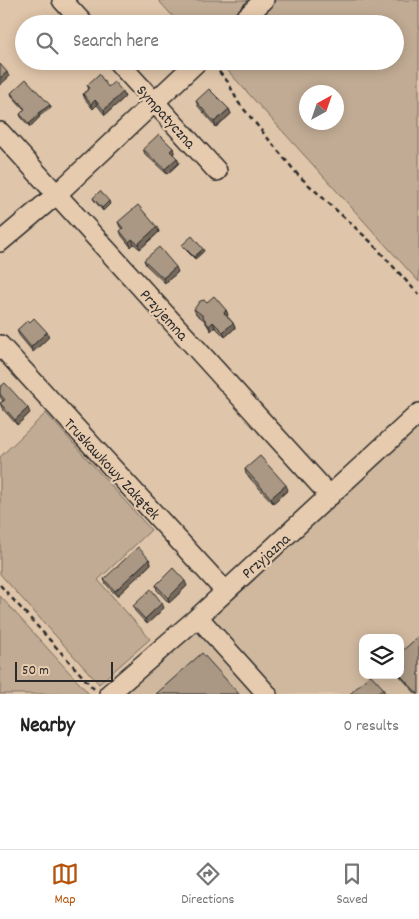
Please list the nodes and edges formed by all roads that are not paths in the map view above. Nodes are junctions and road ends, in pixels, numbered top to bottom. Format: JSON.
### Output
{"nodes":[{"id":1,"x":62,"y":0,"type":"edge"},
{"id":2,"x":264,"y":0,"type":"edge"},
{"id":3,"x":76,"y":15,"type":"edge"},
{"id":4,"x":248,"y":15,"type":"edge"},
{"id":5,"x":125,"y":70,"type":"edge"},
{"id":6,"x":188,"y":70,"type":"edge"},
{"id":7,"x":154,"y":102,"type":"junction"},
{"id":8,"x":0,"y":132,"type":"edge"},
{"id":9,"x":217,"y":171,"type":"dead end"},
{"id":10,"x":57,"y":194,"type":"junction"},
{"id":11,"x":0,"y":242,"type":"edge"},
{"id":12,"x":0,"y":345,"type":"edge"},
{"id":13,"x":419,"y":413,"type":"edge"},
{"id":14,"x":330,"y":496,"type":"junction"},
{"id":15,"x":226,"y":591,"type":"junction"},
{"id":16,"x":198,"y":617,"type":"junction"},
{"id":17,"x":108,"y":693,"type":"edge"},
{"id":18,"x":267,"y":694,"type":"edge"}],
"edges":[{"from":1,"to":3,"type":"street"},
{"from":2,"to":4,"type":"street"},
{"from":5,"to":7,"type":"street","name":"Sympatyczna"},
{"from":6,"to":7,"type":"street"},
{"from":7,"to":9,"type":"street","name":"Sympatyczna"},
{"from":7,"to":10,"type":"street"},
{"from":8,"to":10,"type":"street","name":"Przyjemna"},
{"from":10,"to":11,"type":"street"},
{"from":10,"to":14,"type":"street","name":"Przyjemna"},
{"from":12,"to":15,"type":"street","name":"Truskawkowy Zakątek"},
{"from":13,"to":14,"type":"street","name":"Przyjazna"},
{"from":14,"to":15,"type":"street","name":"Przyjazna"},
{"from":15,"to":16,"type":"street","name":"Przyjazna"},
{"from":16,"to":17,"type":"street","name":"Przyjazna"},
{"from":16,"to":18,"type":"street"}]}
